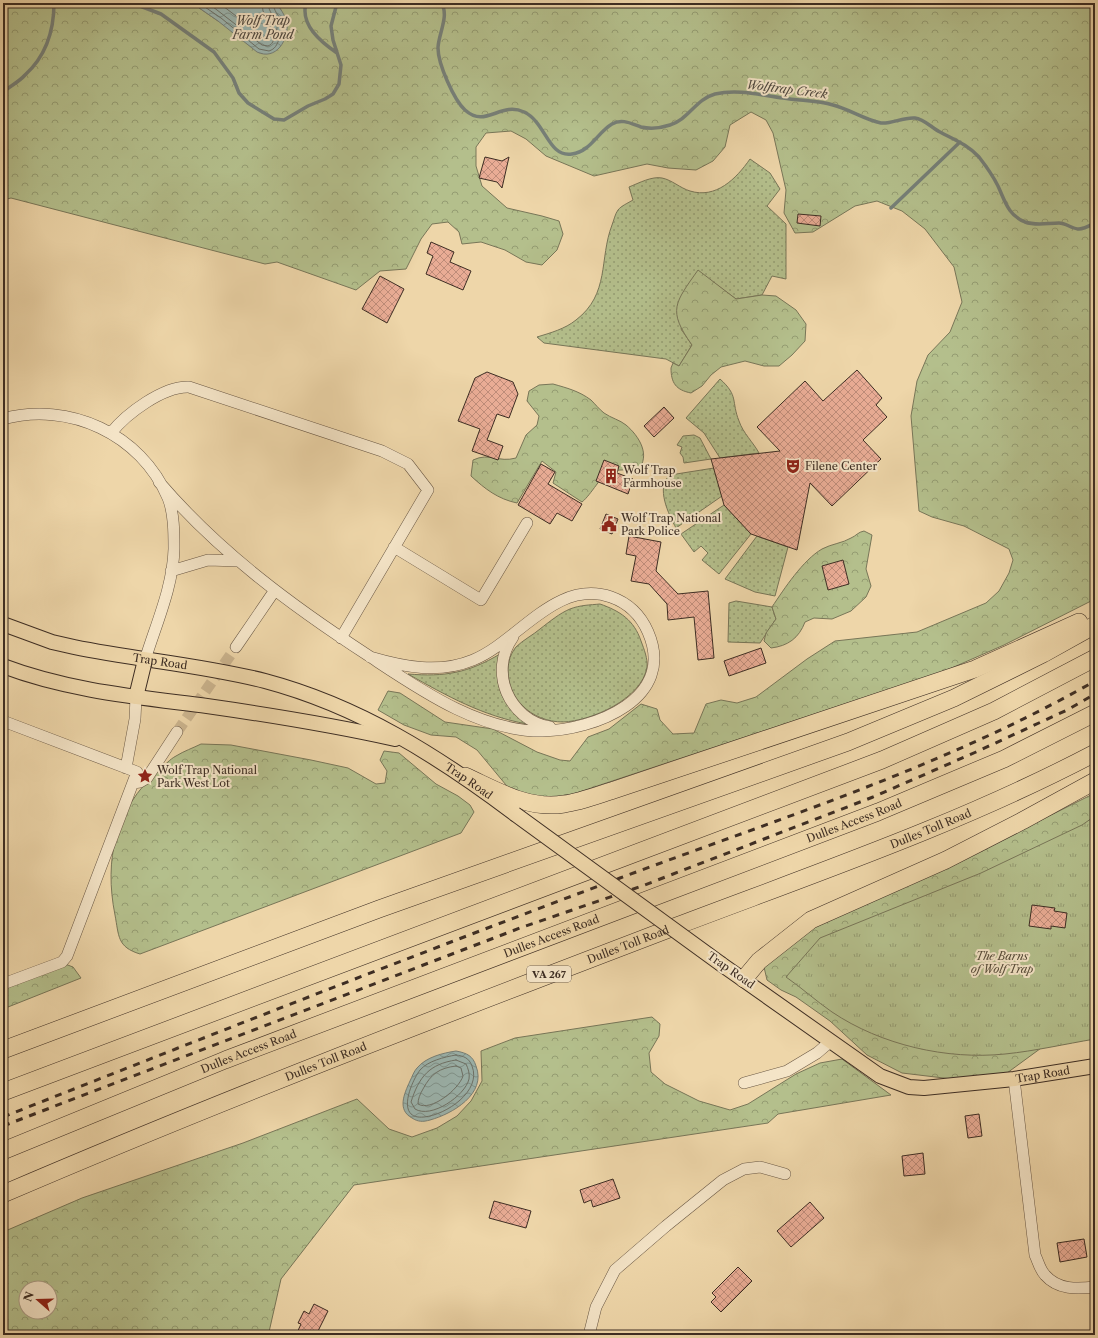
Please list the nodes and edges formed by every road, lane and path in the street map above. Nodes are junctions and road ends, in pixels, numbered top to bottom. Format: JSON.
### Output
{"nodes":[{"id":1,"x":3,"y":419,"type":"edge"},
{"id":2,"x":111,"y":433,"type":"junction"},
{"id":3,"x":159,"y":482,"type":"junction"},
{"id":4,"x":527,"y":523,"type":"dead end"},
{"id":5,"x":394,"y":547,"type":"junction"},
{"id":6,"x":238,"y":562,"type":"junction"},
{"id":7,"x":171,"y":571,"type":"junction"},
{"id":8,"x":275,"y":590,"type":"junction"},
{"id":9,"x":1095,"y":614,"type":"edge"},
{"id":10,"x":3,"y":624,"type":"edge"},
{"id":11,"x":1095,"y":625,"type":"edge"},
{"id":12,"x":517,"y":632,"type":"junction"},
{"id":13,"x":341,"y":638,"type":"junction"},
{"id":14,"x":236,"y":647,"type":"tunnel mouth"},
{"id":15,"x":370,"y":657,"type":"junction"},
{"id":16,"x":1095,"y":658,"type":"edge"},
{"id":17,"x":145,"y":660,"type":"junction"},
{"id":18,"x":3,"y":666,"type":"edge"},
{"id":19,"x":136,"y":696,"type":"junction"},
{"id":20,"x":1095,"y":713,"type":"edge"},
{"id":21,"x":3,"y":721,"type":"edge"},
{"id":22,"x":561,"y":728,"type":"junction"},
{"id":23,"x":177,"y":732,"type":"tunnel mouth"},
{"id":24,"x":403,"y":741,"type":"junction"},
{"id":25,"x":1095,"y":753,"type":"edge"},
{"id":26,"x":126,"y":768,"type":"junction"},
{"id":27,"x":465,"y":776,"type":"junction"},
{"id":28,"x":1095,"y":781,"type":"edge"},
{"id":29,"x":133,"y":783,"type":"junction"},
{"id":30,"x":744,"y":979,"type":"junction"},
{"id":31,"x":3,"y":984,"type":"edge"},
{"id":32,"x":832,"y":1041,"type":"junction"},
{"id":33,"x":3,"y":1050,"type":"edge"},
{"id":34,"x":1095,"y":1066,"type":"edge"},
{"id":35,"x":1014,"y":1079,"type":"junction"},
{"id":36,"x":744,"y":1083,"type":"dead end"},
{"id":37,"x":3,"y":1092,"type":"edge"},
{"id":38,"x":3,"y":1151,"type":"edge"},
{"id":39,"x":785,"y":1174,"type":"dead end"},
{"id":40,"x":3,"y":1194,"type":"edge"},
{"id":41,"x":1095,"y":1287,"type":"edge"},
{"id":42,"x":589,"y":1335,"type":"edge"}],
"edges":[{"from":1,"to":2,"type":"street"},
{"from":2,"to":3,"type":"street"},
{"from":2,"to":5,"type":"street"},
{"from":3,"to":6,"type":"street"},
{"from":3,"to":7,"type":"street"},
{"from":4,"to":5,"type":"street"},
{"from":5,"to":13,"type":"street"},
{"from":6,"to":7,"type":"street"},
{"from":6,"to":8,"type":"street"},
{"from":7,"to":17,"type":"street"},
{"from":8,"to":13,"type":"street"},
{"from":8,"to":14,"type":"street"},
{"from":9,"to":27,"type":"highway"},
{"from":10,"to":17,"type":"main road","name":"Trap Road"},
{"from":11,"to":33,"type":"highway"},
{"from":12,"to":15,"type":"street"},
{"from":12,"to":22,"type":"street"},
{"from":12,"to":22,"type":"street"},
{"from":13,"to":15,"type":"street"},
{"from":15,"to":22,"type":"street"},
{"from":16,"to":37,"type":"highway"},
{"from":17,"to":19,"type":"main road"},
{"from":17,"to":24,"type":"main road","name":"Trap Road"},
{"from":18,"to":19,"type":"main road","name":"Trap Road"},
{"from":19,"to":24,"type":"main road","name":"Trap Road"},
{"from":19,"to":26,"type":"street"},
{"from":20,"to":38,"type":"highway","name":"Dulles Access Road"},
{"from":21,"to":26,"type":"street"},
{"from":23,"to":29,"type":"street"},
{"from":24,"to":27,"type":"main road","name":"Trap Road"},
{"from":25,"to":40,"type":"highway","name":"Dulles Toll Road","number":"VA 267"},
{"from":26,"to":29,"type":"street"},
{"from":27,"to":30,"type":"main road","name":"Trap Road","bridge":true},
{"from":28,"to":30,"type":"highway"},
{"from":29,"to":31,"type":"street"},
{"from":30,"to":32,"type":"main road","name":"Trap Road"},
{"from":32,"to":35,"type":"main road","name":"Trap Road"},
{"from":32,"to":36,"type":"street"},
{"from":34,"to":35,"type":"main road","name":"Trap Road"},
{"from":35,"to":41,"type":"street"},
{"from":39,"to":42,"type":"street"}]}
